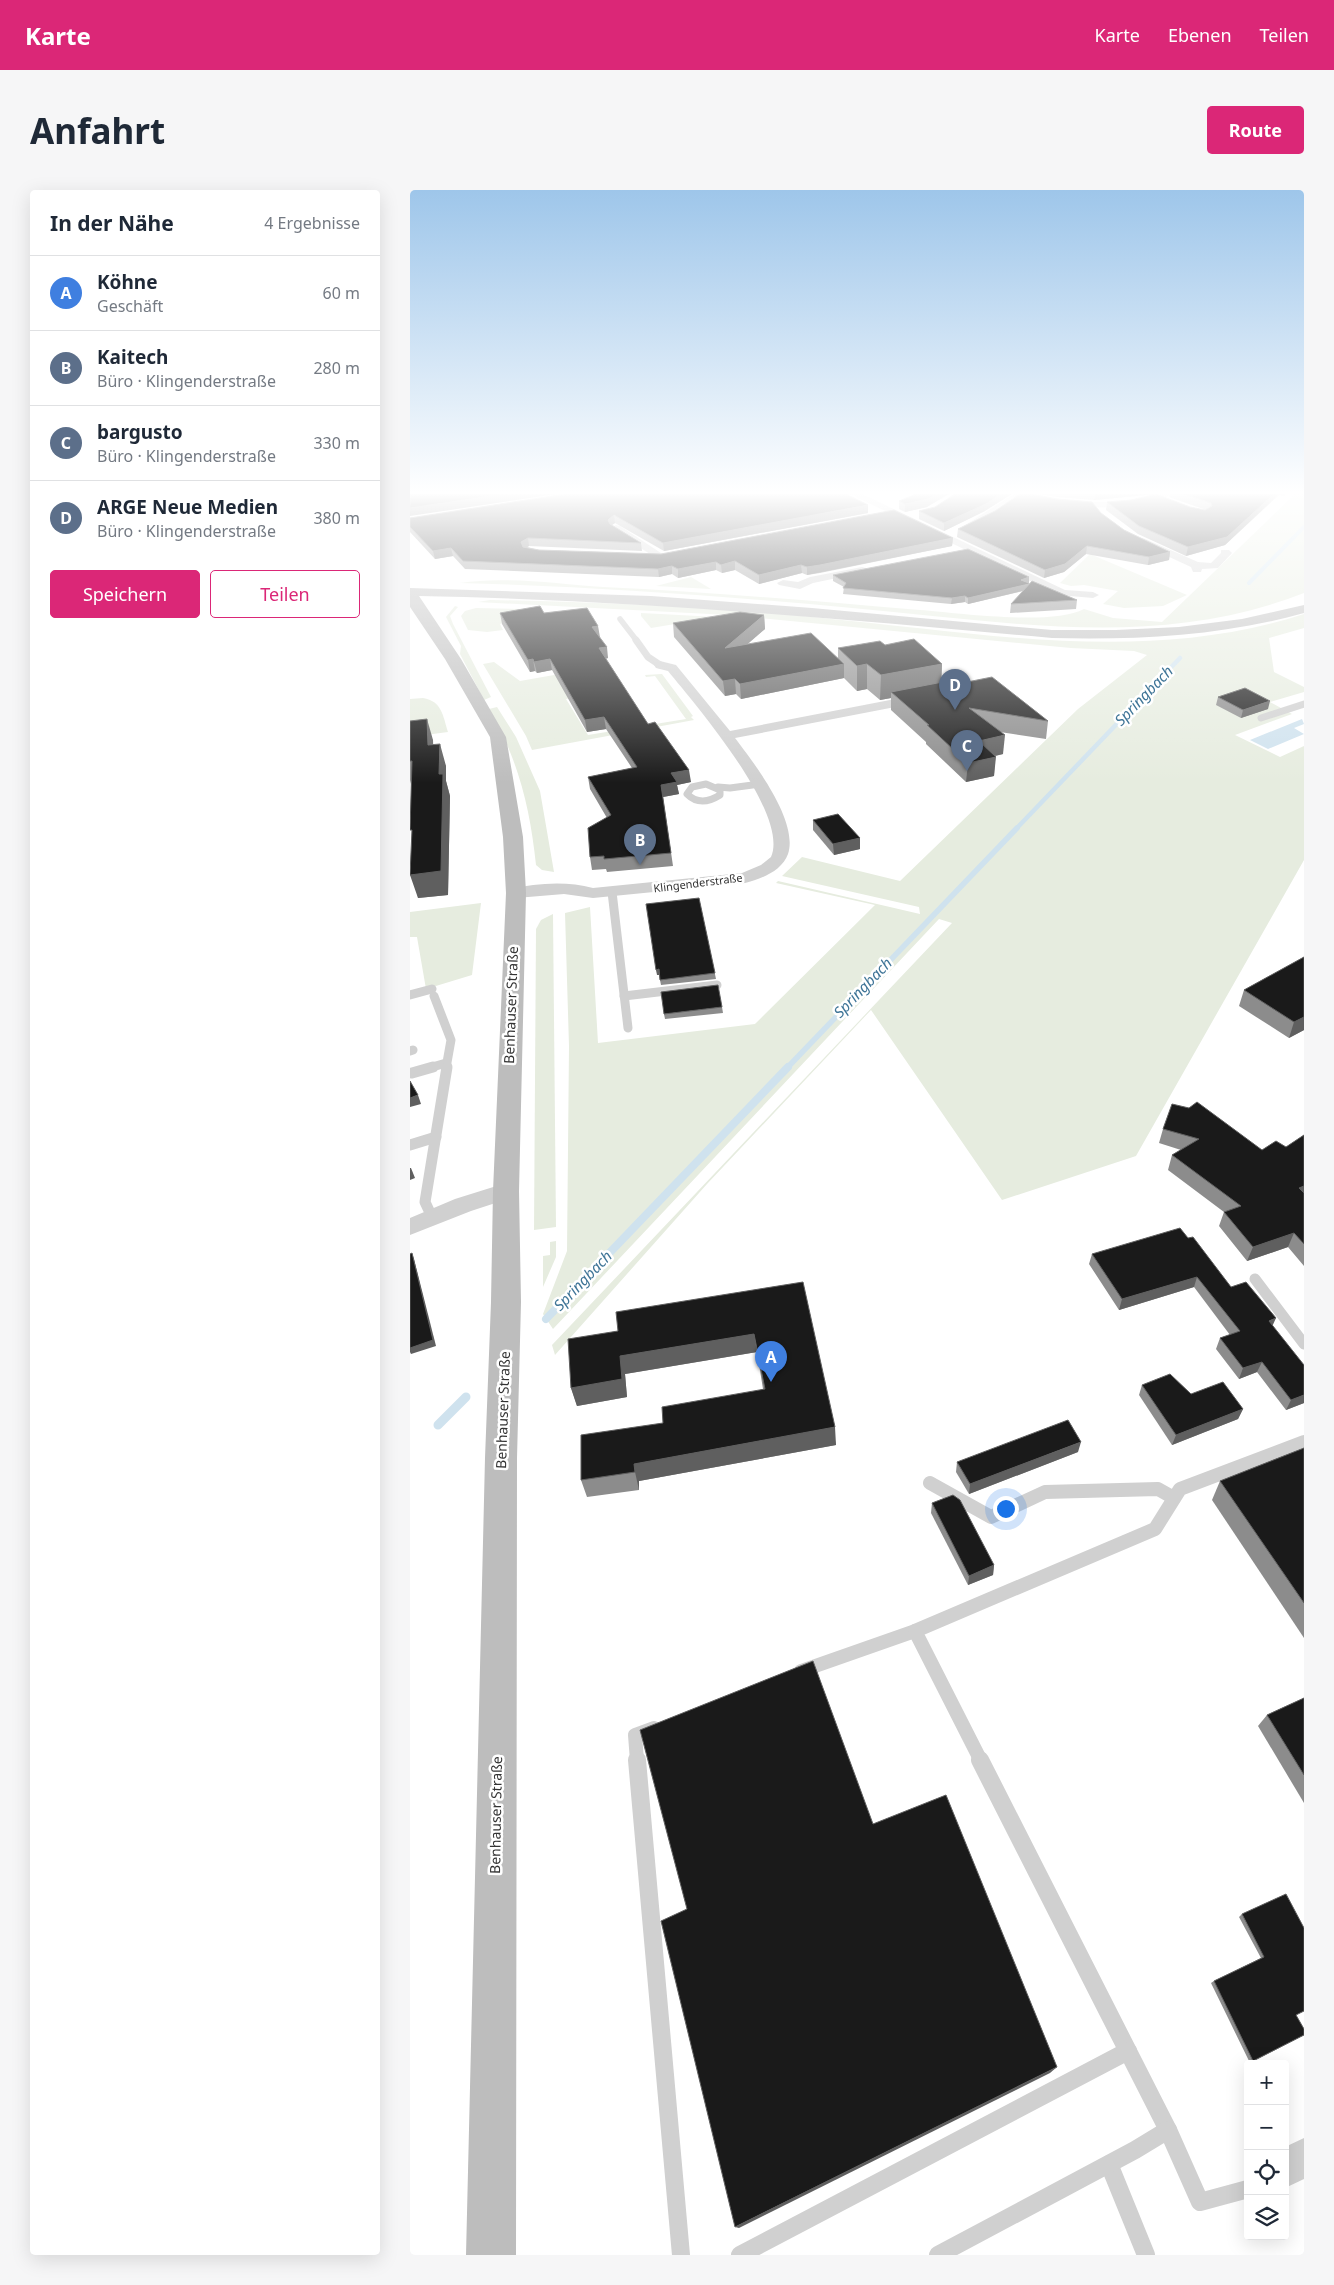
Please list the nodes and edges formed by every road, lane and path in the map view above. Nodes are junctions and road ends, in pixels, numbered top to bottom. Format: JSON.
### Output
{"nodes":[{"id":1,"x":1058,"y":590,"type":"edge"},
{"id":2,"x":410,"y":592,"type":"edge"},
{"id":3,"x":502,"y":593,"type":"junction"},
{"id":4,"x":1093,"y":595,"type":"dead end"},
{"id":5,"x":1304,"y":609,"type":"edge"},
{"id":6,"x":620,"y":619,"type":"dead end"},
{"id":7,"x":430,"y":627,"type":"junction"},
{"id":8,"x":660,"y":665,"type":"joint"},
{"id":9,"x":938,"y":695,"type":"edge"},
{"id":10,"x":1304,"y":704,"type":"edge"},
{"id":11,"x":1261,"y":718,"type":"dead end"},
{"id":12,"x":725,"y":736,"type":"junction"},
{"id":13,"x":760,"y":784,"type":"junction"},
{"id":14,"x":718,"y":787,"type":"dead end"},
{"id":15,"x":612,"y":892,"type":"junction"},
{"id":16,"x":515,"y":900,"type":"junction"},
{"id":17,"x":717,"y":985,"type":"edge"},
{"id":18,"x":410,"y":995,"type":"edge"},
{"id":19,"x":624,"y":996,"type":"junction"},
{"id":20,"x":628,"y":1028,"type":"dead end"},
{"id":21,"x":446,"y":1063,"type":"junction"},
{"id":22,"x":412,"y":1073,"type":"dead end"},
{"id":23,"x":436,"y":1138,"type":"junction"},
{"id":24,"x":410,"y":1145,"type":"edge"},
{"id":25,"x":506,"y":1191,"type":"junction"},
{"id":26,"x":432,"y":1217,"type":"junction"},
{"id":27,"x":410,"y":1227,"type":"edge"},
{"id":28,"x":1254,"y":1279,"type":"dead end"},
{"id":29,"x":1304,"y":1344,"type":"edge"},
{"id":30,"x":1304,"y":1442,"type":"edge"},
{"id":31,"x":930,"y":1483,"type":"dead end"},
{"id":32,"x":1174,"y":1498,"type":"junction"},
{"id":33,"x":915,"y":1631,"type":"junction"},
{"id":34,"x":788,"y":1676,"type":"edge"},
{"id":35,"x":671,"y":1721,"type":"edge"},
{"id":36,"x":1128,"y":2051,"type":"junction"},
{"id":37,"x":1168,"y":2130,"type":"junction"},
{"id":38,"x":1304,"y":2158,"type":"edge"},
{"id":39,"x":1109,"y":2164,"type":"junction"},
{"id":40,"x":1289,"y":2166,"type":"edge"},
{"id":41,"x":1244,"y":2190,"type":"edge"},
{"id":42,"x":491,"y":2255,"type":"edge"},
{"id":43,"x":681,"y":2255,"type":"edge"},
{"id":44,"x":740,"y":2255,"type":"edge"},
{"id":45,"x":938,"y":2255,"type":"edge"},
{"id":46,"x":1146,"y":2255,"type":"edge"}],
"edges":[{"from":1,"to":4,"type":"street"},
{"from":2,"to":3,"type":"main road"},
{"from":2,"to":7,"type":"main road","name":"Benhauser Straße"},
{"from":3,"to":5,"type":"main road"},
{"from":3,"to":7,"type":"main road"},
{"from":6,"to":8,"type":"lane"},
{"from":7,"to":16,"type":"main road","name":"Benhauser Straße"},
{"from":8,"to":12,"type":"street","name":"Klingenderstraße"},
{"from":9,"to":12,"type":"street"},
{"from":10,"to":11,"type":"lane"},
{"from":12,"to":13,"type":"street","name":"Klingenderstraße"},
{"from":13,"to":14,"type":"lane"},
{"from":13,"to":15,"type":"street","name":"Klingenderstraße"},
{"from":15,"to":16,"type":"street","name":"Klingenderstraße"},
{"from":15,"to":19,"type":"lane"},
{"from":16,"to":25,"type":"main road","name":"Benhauser Straße"},
{"from":17,"to":19,"type":"lane"},
{"from":18,"to":21,"type":"lane"},
{"from":19,"to":20,"type":"lane"},
{"from":21,"to":22,"type":"lane"},
{"from":21,"to":23,"type":"lane"},
{"from":23,"to":24,"type":"lane"},
{"from":23,"to":26,"type":"lane"},
{"from":25,"to":26,"type":"street"},
{"from":25,"to":42,"type":"main road","name":"Benhauser Straße"},
{"from":26,"to":27,"type":"street"},
{"from":28,"to":29,"type":"lane"},
{"from":30,"to":32,"type":"lane"},
{"from":31,"to":32,"type":"lane"},
{"from":32,"to":33,"type":"lane"},
{"from":33,"to":34,"type":"lane"},
{"from":33,"to":36,"type":"lane"},
{"from":35,"to":43,"type":"lane"},
{"from":36,"to":37,"type":"lane"},
{"from":36,"to":44,"type":"lane"},
{"from":37,"to":39,"type":"lane"},
{"from":37,"to":41,"type":"lane"},
{"from":38,"to":40,"type":"street"},
{"from":39,"to":45,"type":"lane"},
{"from":39,"to":46,"type":"lane"}]}
